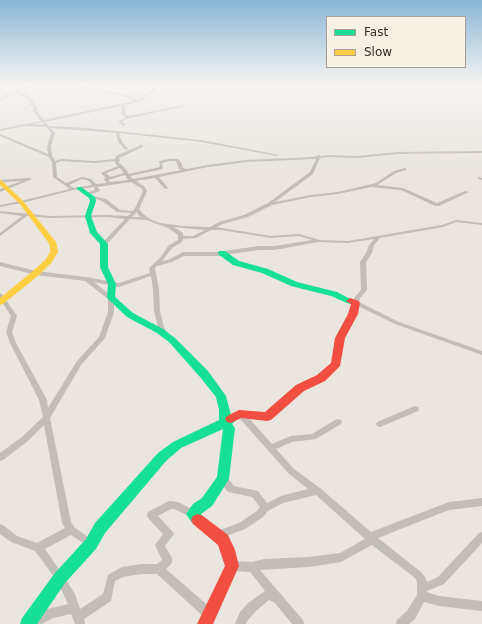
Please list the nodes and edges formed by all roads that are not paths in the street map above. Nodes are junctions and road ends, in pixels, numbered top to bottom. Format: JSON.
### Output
{"nodes":[{"id":1,"x":37,"y":113,"type":"edge"},
{"id":2,"x":84,"y":113,"type":"edge"},
{"id":3,"x":123,"y":113,"type":"edge"},
{"id":4,"x":151,"y":113,"type":"edge"},
{"id":5,"x":128,"y":118,"type":"junction"},
{"id":6,"x":42,"y":121,"type":"junction"},
{"id":7,"x":24,"y":125,"type":"junction"},
{"id":8,"x":124,"y":125,"type":"dead end"},
{"id":9,"x":48,"y":126,"type":"junction"},
{"id":10,"x":0,"y":130,"type":"edge"},
{"id":11,"x":116,"y":132,"type":"junction"},
{"id":12,"x":0,"y":136,"type":"edge"},
{"id":13,"x":142,"y":146,"type":"dead end"},
{"id":14,"x":126,"y":149,"type":"dead end"},
{"id":15,"x":482,"y":152,"type":"edge"},
{"id":16,"x":277,"y":155,"type":"dead end"},
{"id":17,"x":50,"y":156,"type":"junction"},
{"id":18,"x":319,"y":156,"type":"junction"},
{"id":19,"x":118,"y":160,"type":"junction"},
{"id":20,"x":54,"y":162,"type":"junction"},
{"id":21,"x":121,"y":166,"type":"junction"},
{"id":22,"x":150,"y":169,"type":"junction"},
{"id":23,"x":405,"y":169,"type":"dead end"},
{"id":24,"x":186,"y":170,"type":"junction"},
{"id":25,"x":128,"y":174,"type":"junction"},
{"id":26,"x":156,"y":176,"type":"junction"},
{"id":27,"x":129,"y":180,"type":"junction"},
{"id":28,"x":0,"y":181,"type":"edge"},
{"id":29,"x":109,"y":181,"type":"junction"},
{"id":30,"x":66,"y":183,"type":"junction"},
{"id":31,"x":58,"y":185,"type":"dead end"},
{"id":32,"x":96,"y":186,"type":"junction"},
{"id":33,"x":370,"y":186,"type":"junction"},
{"id":34,"x":132,"y":187,"type":"dead end"},
{"id":35,"x":76,"y":188,"type":"junction"},
{"id":36,"x":166,"y":188,"type":"dead end"},
{"id":37,"x":4,"y":190,"type":"edge"},
{"id":38,"x":467,"y":192,"type":"dead end"},
{"id":39,"x":54,"y":193,"type":"junction"},
{"id":40,"x":90,"y":196,"type":"junction"},
{"id":41,"x":57,"y":200,"type":"dead end"},
{"id":42,"x":22,"y":202,"type":"junction"},
{"id":43,"x":270,"y":204,"type":"junction"},
{"id":44,"x":0,"y":206,"type":"edge"},
{"id":45,"x":135,"y":211,"type":"junction"},
{"id":46,"x":0,"y":212,"type":"edge"},
{"id":47,"x":29,"y":215,"type":"junction"},
{"id":48,"x":88,"y":216,"type":"junction"},
{"id":49,"x":130,"y":217,"type":"junction"},
{"id":50,"x":148,"y":220,"type":"junction"},
{"id":51,"x":160,"y":224,"type":"junction"},
{"id":52,"x":482,"y":224,"type":"edge"},
{"id":53,"x":212,"y":229,"type":"junction"},
{"id":54,"x":0,"y":235,"type":"edge"},
{"id":55,"x":181,"y":238,"type":"junction"},
{"id":56,"x":378,"y":238,"type":"junction"},
{"id":57,"x":320,"y":241,"type":"junction"},
{"id":58,"x":104,"y":244,"type":"junction"},
{"id":59,"x":222,"y":253,"type":"junction"},
{"id":60,"x":0,"y":264,"type":"edge"},
{"id":61,"x":155,"y":265,"type":"junction"},
{"id":62,"x":36,"y":273,"type":"junction"},
{"id":63,"x":153,"y":274,"type":"junction"},
{"id":64,"x":86,"y":279,"type":"junction"},
{"id":65,"x":111,"y":283,"type":"junction"},
{"id":66,"x":111,"y":298,"type":"junction"},
{"id":67,"x":1,"y":300,"type":"edge"},
{"id":68,"x":356,"y":303,"type":"junction"},
{"id":69,"x":165,"y":335,"type":"junction"},
{"id":70,"x":482,"y":353,"type":"edge"},
{"id":71,"x":415,"y":409,"type":"dead end"},
{"id":72,"x":239,"y":414,"type":"junction"},
{"id":73,"x":47,"y":417,"type":"junction"},
{"id":74,"x":338,"y":422,"type":"dead end"},
{"id":75,"x":225,"y":423,"type":"junction"},
{"id":76,"x":380,"y":424,"type":"dead end"},
{"id":77,"x":270,"y":448,"type":"junction"},
{"id":78,"x":0,"y":458,"type":"edge"},
{"id":79,"x":223,"y":479,"type":"junction"},
{"id":80,"x":317,"y":491,"type":"junction"},
{"id":81,"x":482,"y":502,"type":"edge"},
{"id":82,"x":265,"y":508,"type":"junction"},
{"id":83,"x":192,"y":514,"type":"junction"},
{"id":84,"x":0,"y":528,"type":"edge"},
{"id":85,"x":71,"y":530,"type":"junction"},
{"id":86,"x":217,"y":535,"type":"junction"},
{"id":87,"x":482,"y":536,"type":"edge"},
{"id":88,"x":372,"y":538,"type":"junction"},
{"id":89,"x":91,"y":544,"type":"junction"},
{"id":90,"x":38,"y":548,"type":"junction"},
{"id":91,"x":232,"y":566,"type":"junction"},
{"id":92,"x":252,"y":567,"type":"junction"},
{"id":93,"x":159,"y":569,"type":"junction"},
{"id":94,"x":60,"y":578,"type":"junction"},
{"id":95,"x":423,"y":592,"type":"junction"},
{"id":96,"x":280,"y":599,"type":"junction"},
{"id":97,"x":482,"y":606,"type":"edge"},
{"id":98,"x":209,"y":614,"type":"junction"},
{"id":99,"x":77,"y":616,"type":"edge"},
{"id":100,"x":28,"y":624,"type":"edge"},
{"id":101,"x":32,"y":624,"type":"edge"},
{"id":102,"x":205,"y":624,"type":"edge"},
{"id":103,"x":240,"y":624,"type":"edge"},
{"id":104,"x":299,"y":624,"type":"edge"},
{"id":105,"x":401,"y":624,"type":"edge"}],
"edges":[{"from":1,"to":6,"type":"street"},
{"from":2,"to":6,"type":"street"},
{"from":3,"to":5,"type":"street"},
{"from":4,"to":5,"type":"street"},
{"from":5,"to":8,"type":"street"},
{"from":6,"to":7,"type":"street"},
{"from":6,"to":9,"type":"street"},
{"from":7,"to":9,"type":"street"},
{"from":7,"to":10,"type":"street"},
{"from":9,"to":11,"type":"street"},
{"from":9,"to":17,"type":"street"},
{"from":11,"to":14,"type":"street"},
{"from":11,"to":16,"type":"street"},
{"from":12,"to":17,"type":"street"},
{"from":13,"to":19,"type":"street"},
{"from":15,"to":18,"type":"street"},
{"from":17,"to":20,"type":"street"},
{"from":18,"to":24,"type":"street"},
{"from":18,"to":43,"type":"street"},
{"from":19,"to":20,"type":"street"},
{"from":19,"to":21,"type":"street"},
{"from":20,"to":30,"type":"street"},
{"from":21,"to":25,"type":"street"},
{"from":21,"to":29,"type":"street"},
{"from":22,"to":24,"type":"street"},
{"from":22,"to":25,"type":"street"},
{"from":22,"to":26,"type":"street"},
{"from":23,"to":33,"type":"street"},
{"from":24,"to":26,"type":"street"},
{"from":25,"to":27,"type":"street"},
{"from":25,"to":29,"type":"street"},
{"from":26,"to":27,"type":"street"},
{"from":26,"to":36,"type":"street"},
{"from":27,"to":29,"type":"street"},
{"from":27,"to":34,"type":"street"},
{"from":27,"to":45,"type":"street"},
{"from":28,"to":37,"type":"street"},
{"from":28,"to":37,"type":"street"},
{"from":29,"to":32,"type":"street"},
{"from":30,"to":31,"type":"street"},
{"from":30,"to":32,"type":"street"},
{"from":30,"to":35,"type":"street"},
{"from":32,"to":35,"type":"street"},
{"from":32,"to":40,"type":"street"},
{"from":33,"to":38,"type":"street"},
{"from":33,"to":43,"type":"street"},
{"from":35,"to":39,"type":"street"},
{"from":35,"to":40,"type":"street"},
{"from":37,"to":42,"type":"street"},
{"from":39,"to":41,"type":"street"},
{"from":39,"to":42,"type":"street"},
{"from":40,"to":45,"type":"street"},
{"from":40,"to":48,"type":"street"},
{"from":42,"to":44,"type":"street"},
{"from":42,"to":47,"type":"street"},
{"from":43,"to":53,"type":"street"},
{"from":45,"to":49,"type":"street"},
{"from":45,"to":50,"type":"street"},
{"from":46,"to":47,"type":"street"},
{"from":47,"to":48,"type":"street"},
{"from":47,"to":54,"type":"street"},
{"from":47,"to":62,"type":"street"},
{"from":48,"to":49,"type":"street"},
{"from":48,"to":58,"type":"street"},
{"from":49,"to":50,"type":"street"},
{"from":49,"to":58,"type":"street"},
{"from":50,"to":51,"type":"street"},
{"from":51,"to":53,"type":"street"},
{"from":51,"to":55,"type":"street"},
{"from":52,"to":56,"type":"street"},
{"from":53,"to":55,"type":"street"},
{"from":53,"to":57,"type":"street"},
{"from":55,"to":61,"type":"street"},
{"from":56,"to":57,"type":"street"},
{"from":56,"to":68,"type":"street"},
{"from":57,"to":59,"type":"street"},
{"from":58,"to":65,"type":"street"},
{"from":59,"to":61,"type":"street"},
{"from":59,"to":68,"type":"street"},
{"from":60,"to":62,"type":"street"},
{"from":61,"to":63,"type":"street"},
{"from":62,"to":64,"type":"street"},
{"from":62,"to":67,"type":"street"},
{"from":63,"to":65,"type":"street"},
{"from":63,"to":69,"type":"street"},
{"from":64,"to":65,"type":"street"},
{"from":64,"to":66,"type":"street"},
{"from":65,"to":66,"type":"street"},
{"from":66,"to":69,"type":"street"},
{"from":66,"to":73,"type":"street"},
{"from":67,"to":73,"type":"street"},
{"from":68,"to":70,"type":"street"},
{"from":68,"to":72,"type":"street"},
{"from":69,"to":75,"type":"street"},
{"from":71,"to":76,"type":"street"},
{"from":72,"to":75,"type":"street"},
{"from":72,"to":77,"type":"street"},
{"from":73,"to":78,"type":"street"},
{"from":73,"to":85,"type":"street"},
{"from":74,"to":77,"type":"street"},
{"from":75,"to":79,"type":"street"},
{"from":75,"to":89,"type":"street"},
{"from":77,"to":80,"type":"street"},
{"from":79,"to":82,"type":"street"},
{"from":79,"to":83,"type":"street"},
{"from":80,"to":82,"type":"street"},
{"from":80,"to":88,"type":"street"},
{"from":81,"to":88,"type":"street"},
{"from":82,"to":86,"type":"street"},
{"from":83,"to":86,"type":"street"},
{"from":83,"to":93,"type":"street"},
{"from":84,"to":90,"type":"street"},
{"from":85,"to":89,"type":"street"},
{"from":85,"to":90,"type":"street"},
{"from":86,"to":91,"type":"street"},
{"from":87,"to":95,"type":"street"},
{"from":88,"to":92,"type":"street"},
{"from":88,"to":95,"type":"street"},
{"from":89,"to":94,"type":"street"},
{"from":90,"to":94,"type":"street"},
{"from":91,"to":92,"type":"street"},
{"from":91,"to":98,"type":"street"},
{"from":92,"to":96,"type":"street"},
{"from":93,"to":98,"type":"street"},
{"from":93,"to":99,"type":"street"},
{"from":94,"to":99,"type":"street"},
{"from":94,"to":100,"type":"street"},
{"from":95,"to":97,"type":"street"},
{"from":95,"to":105,"type":"street"},
{"from":96,"to":103,"type":"street"},
{"from":96,"to":104,"type":"street"},
{"from":98,"to":102,"type":"street"},
{"from":99,"to":101,"type":"street"}]}
